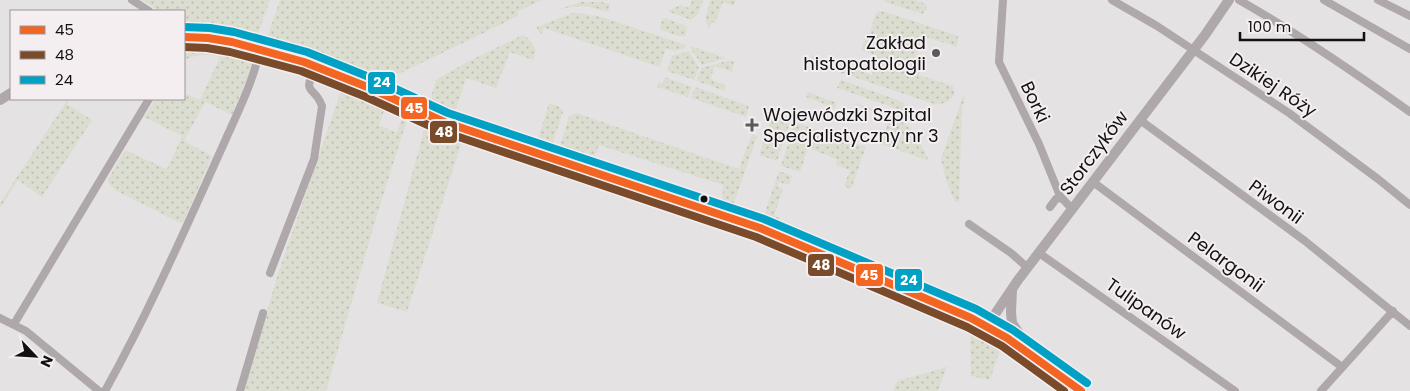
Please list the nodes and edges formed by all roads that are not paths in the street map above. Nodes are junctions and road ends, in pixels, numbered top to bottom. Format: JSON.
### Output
{"nodes":[{"id":1,"x":132,"y":0,"type":"edge"},
{"id":2,"x":1003,"y":0,"type":"edge"},
{"id":3,"x":1112,"y":0,"type":"edge"},
{"id":4,"x":1229,"y":0,"type":"edge"},
{"id":5,"x":1239,"y":0,"type":"edge"},
{"id":6,"x":1324,"y":0,"type":"edge"},
{"id":7,"x":1378,"y":0,"type":"edge"},
{"id":8,"x":147,"y":10,"type":"edge"},
{"id":9,"x":1410,"y":16,"type":"edge"},
{"id":10,"x":185,"y":30,"type":"edge"},
{"id":11,"x":185,"y":37,"type":"edge"},
{"id":12,"x":208,"y":38,"type":"junction"},
{"id":13,"x":259,"y":48,"type":"junction"},
{"id":14,"x":1410,"y":49,"type":"edge"},
{"id":15,"x":1193,"y":50,"type":"junction"},
{"id":16,"x":316,"y":66,"type":"junction"},
{"id":17,"x":148,"y":100,"type":"edge"},
{"id":18,"x":1410,"y":112,"type":"edge"},
{"id":19,"x":1140,"y":120,"type":"junction"},
{"id":20,"x":1093,"y":182,"type":"junction"},
{"id":21,"x":1061,"y":198,"type":"junction"},
{"id":22,"x":1410,"y":205,"type":"edge"},
{"id":23,"x":1050,"y":207,"type":"dead end"},
{"id":24,"x":1072,"y":209,"type":"junction"},
{"id":25,"x":968,"y":224,"type":"dead end"},
{"id":26,"x":1039,"y":253,"type":"junction"},
{"id":27,"x":1028,"y":268,"type":"junction"},
{"id":28,"x":270,"y":273,"type":"dead end"},
{"id":29,"x":1012,"y":290,"type":"junction"},
{"id":30,"x":1393,"y":311,"type":"junction"},
{"id":31,"x":263,"y":313,"type":"dead end"},
{"id":32,"x":0,"y":318,"type":"edge"},
{"id":33,"x":14,"y":324,"type":"junction"},
{"id":34,"x":987,"y":326,"type":"junction"},
{"id":35,"x":1410,"y":326,"type":"edge"},
{"id":36,"x":1035,"y":359,"type":"junction"},
{"id":37,"x":1342,"y":366,"type":"junction"},
{"id":38,"x":99,"y":391,"type":"edge"},
{"id":39,"x":105,"y":391,"type":"edge"},
{"id":40,"x":240,"y":391,"type":"edge"},
{"id":41,"x":1080,"y":391,"type":"edge"},
{"id":42,"x":1235,"y":391,"type":"edge"},
{"id":43,"x":1321,"y":391,"type":"edge"}],
"edges":[{"from":1,"to":8,"type":"street"},
{"from":2,"to":21,"type":"street","name":"Borki"},
{"from":3,"to":15,"type":"street","name":"Dzikiej Róży"},
{"from":4,"to":15,"type":"street","name":"Storczyków"},
{"from":5,"to":18,"type":"street"},
{"from":6,"to":14,"type":"street"},
{"from":7,"to":9,"type":"street"},
{"from":10,"to":12,"type":"street"},
{"from":11,"to":12,"type":"street"},
{"from":12,"to":13,"type":"street"},
{"from":13,"to":16,"type":"street"},
{"from":13,"to":39,"type":"street"},
{"from":15,"to":19,"type":"street","name":"Storczyków"},
{"from":15,"to":22,"type":"street","name":"Dzikiej Róży"},
{"from":16,"to":28,"type":"street"},
{"from":16,"to":34,"type":"street"},
{"from":17,"to":33,"type":"street"},
{"from":19,"to":20,"type":"street","name":"Storczyków"},
{"from":19,"to":30,"type":"street","name":"Piwonii"},
{"from":20,"to":24,"type":"street","name":"Storczyków"},
{"from":20,"to":37,"type":"street","name":"Pelargonii"},
{"from":21,"to":23,"type":"street"},
{"from":21,"to":24,"type":"street","name":"Borki"},
{"from":24,"to":26,"type":"street","name":"Storczyków"},
{"from":25,"to":27,"type":"street"},
{"from":26,"to":27,"type":"street","name":"Storczyków"},
{"from":26,"to":42,"type":"street","name":"Tulipanów"},
{"from":27,"to":29,"type":"street","name":"Storczyków"},
{"from":29,"to":34,"type":"street","name":"Storczyków"},
{"from":29,"to":36,"type":"street"},
{"from":30,"to":35,"type":"street","name":"Piwonii"},
{"from":30,"to":37,"type":"street"},
{"from":31,"to":40,"type":"street"},
{"from":32,"to":33,"type":"street"},
{"from":33,"to":38,"type":"street"},
{"from":34,"to":36,"type":"street"},
{"from":36,"to":41,"type":"street"},
{"from":37,"to":43,"type":"street"}]}
